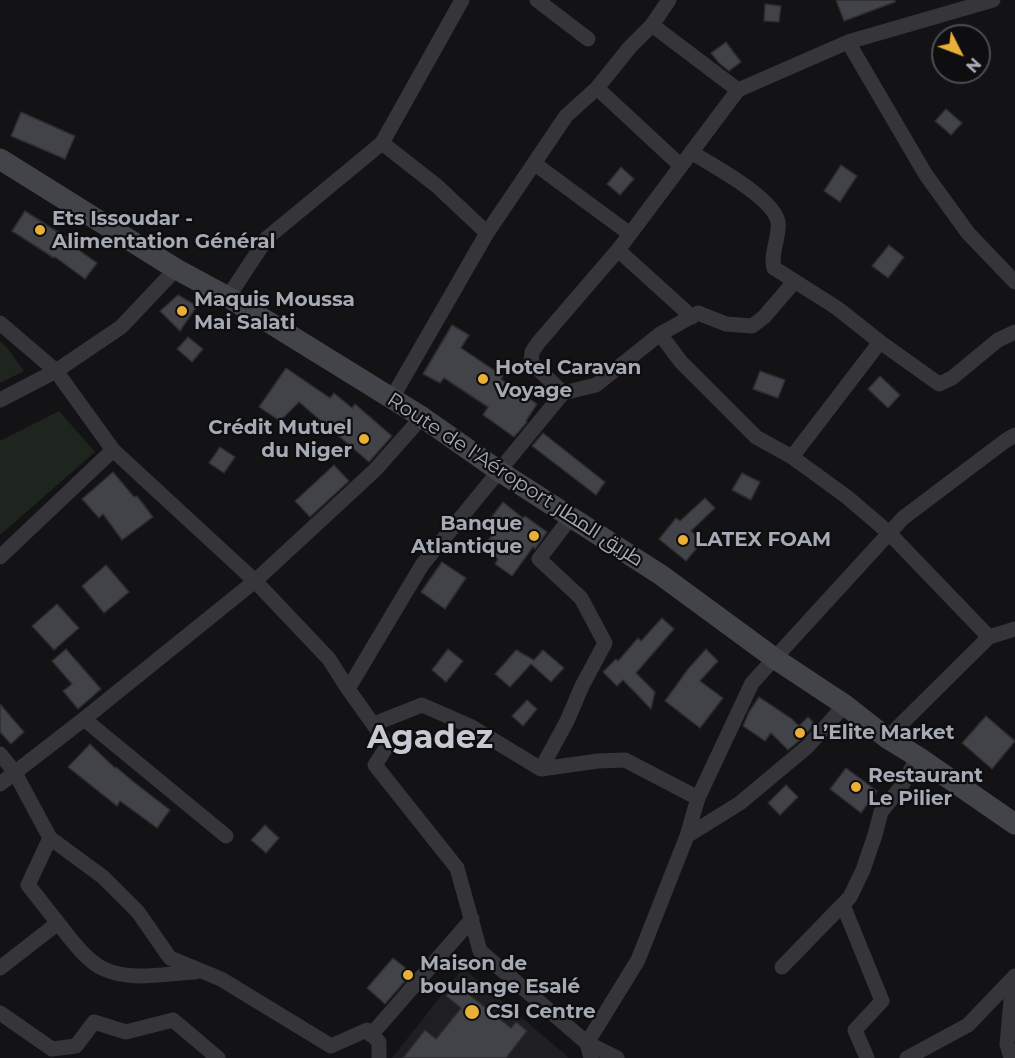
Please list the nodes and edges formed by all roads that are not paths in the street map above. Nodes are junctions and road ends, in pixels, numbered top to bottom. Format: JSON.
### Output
{"nodes":[{"id":1,"x":462,"y":0,"type":"edge"},
{"id":2,"x":537,"y":0,"type":"edge"},
{"id":3,"x":669,"y":0,"type":"edge"},
{"id":4,"x":993,"y":0,"type":"edge"},
{"id":5,"x":652,"y":25,"type":"junction"},
{"id":6,"x":588,"y":39,"type":"dead end"},
{"id":7,"x":849,"y":42,"type":"junction"},
{"id":8,"x":597,"y":88,"type":"junction"},
{"id":9,"x":738,"y":90,"type":"junction"},
{"id":10,"x":382,"y":143,"type":"junction"},
{"id":11,"x":691,"y":152,"type":"junction"},
{"id":12,"x":0,"y":159,"type":"edge"},
{"id":13,"x":535,"y":164,"type":"junction"},
{"id":14,"x":681,"y":166,"type":"junction"},
{"id":15,"x":487,"y":233,"type":"junction"},
{"id":16,"x":630,"y":234,"type":"junction"},
{"id":17,"x":618,"y":250,"type":"junction"},
{"id":18,"x":176,"y":268,"type":"junction"},
{"id":19,"x":794,"y":282,"type":"junction"},
{"id":20,"x":1015,"y":282,"type":"edge"},
{"id":21,"x":228,"y":297,"type":"junction"},
{"id":22,"x":692,"y":316,"type":"junction"},
{"id":23,"x":0,"y":323,"type":"edge"},
{"id":24,"x":1015,"y":332,"type":"edge"},
{"id":25,"x":660,"y":334,"type":"junction"},
{"id":26,"x":880,"y":342,"type":"junction"},
{"id":27,"x":56,"y":371,"type":"junction"},
{"id":28,"x":563,"y":393,"type":"junction"},
{"id":29,"x":392,"y":398,"type":"junction"},
{"id":30,"x":0,"y":400,"type":"edge"},
{"id":31,"x":422,"y":417,"type":"junction"},
{"id":32,"x":1015,"y":435,"type":"edge"},
{"id":33,"x":113,"y":450,"type":"junction"},
{"id":34,"x":792,"y":457,"type":"junction"},
{"id":35,"x":499,"y":471,"type":"junction"},
{"id":36,"x":571,"y":517,"type":"junction"},
{"id":37,"x":888,"y":533,"type":"junction"},
{"id":38,"x":0,"y":557,"type":"edge"},
{"id":39,"x":255,"y":581,"type":"junction"},
{"id":40,"x":1015,"y":629,"type":"edge"},
{"id":41,"x":989,"y":637,"type":"junction"},
{"id":42,"x":774,"y":658,"type":"junction"},
{"id":43,"x":348,"y":689,"type":"junction"},
{"id":44,"x":845,"y":705,"type":"junction"},
{"id":45,"x":84,"y":719,"type":"junction"},
{"id":46,"x":374,"y":724,"type":"junction"},
{"id":47,"x":887,"y":738,"type":"junction"},
{"id":48,"x":0,"y":754,"type":"edge"},
{"id":49,"x":918,"y":757,"type":"junction"},
{"id":50,"x":541,"y":769,"type":"junction"},
{"id":51,"x":14,"y":771,"type":"junction"},
{"id":52,"x":0,"y":783,"type":"edge"},
{"id":53,"x":698,"y":798,"type":"junction"},
{"id":54,"x":1015,"y":824,"type":"edge"},
{"id":55,"x":226,"y":836,"type":"dead end"},
{"id":56,"x":687,"y":836,"type":"junction"},
{"id":57,"x":50,"y":838,"type":"junction"},
{"id":58,"x":843,"y":905,"type":"junction"},
{"id":59,"x":472,"y":919,"type":"junction"},
{"id":60,"x":58,"y":923,"type":"junction"},
{"id":61,"x":782,"y":967,"type":"dead end"},
{"id":62,"x":0,"y":968,"type":"edge"},
{"id":63,"x":204,"y":972,"type":"junction"},
{"id":64,"x":1014,"y":977,"type":"edge"},
{"id":65,"x":0,"y":1013,"type":"edge"},
{"id":66,"x":372,"y":1035,"type":"junction"},
{"id":67,"x":587,"y":1042,"type":"junction"},
{"id":68,"x":218,"y":1058,"type":"edge"},
{"id":69,"x":379,"y":1058,"type":"edge"},
{"id":70,"x":591,"y":1058,"type":"edge"},
{"id":71,"x":617,"y":1058,"type":"edge"},
{"id":72,"x":867,"y":1058,"type":"edge"},
{"id":73,"x":907,"y":1058,"type":"edge"},
{"id":74,"x":1011,"y":1058,"type":"edge"}],
"edges":[{"from":1,"to":10,"type":"street"},
{"from":2,"to":6,"type":"street"},
{"from":3,"to":5,"type":"street"},
{"from":4,"to":7,"type":"street"},
{"from":5,"to":8,"type":"street"},
{"from":5,"to":9,"type":"street"},
{"from":7,"to":9,"type":"street"},
{"from":7,"to":20,"type":"street"},
{"from":8,"to":13,"type":"street"},
{"from":8,"to":14,"type":"street"},
{"from":9,"to":11,"type":"street"},
{"from":10,"to":15,"type":"street"},
{"from":10,"to":21,"type":"street"},
{"from":11,"to":14,"type":"street"},
{"from":11,"to":19,"type":"street"},
{"from":12,"to":18,"type":"main road","name":"Route de l'Aéroport طريق المطار"},
{"from":13,"to":15,"type":"street"},
{"from":13,"to":16,"type":"street"},
{"from":14,"to":16,"type":"street"},
{"from":15,"to":29,"type":"street"},
{"from":16,"to":17,"type":"street"},
{"from":17,"to":22,"type":"street"},
{"from":17,"to":28,"type":"street"},
{"from":18,"to":21,"type":"main road","name":"Route de l'Aéroport طريق المطار"},
{"from":18,"to":27,"type":"street"},
{"from":19,"to":22,"type":"street"},
{"from":19,"to":26,"type":"street"},
{"from":21,"to":29,"type":"main road","name":"Route de l'Aéroport طريق المطار"},
{"from":22,"to":25,"type":"street"},
{"from":23,"to":27,"type":"street"},
{"from":24,"to":26,"type":"street"},
{"from":25,"to":28,"type":"street"},
{"from":25,"to":34,"type":"street"},
{"from":26,"to":34,"type":"street"},
{"from":27,"to":30,"type":"street"},
{"from":27,"to":33,"type":"street"},
{"from":28,"to":35,"type":"street"},
{"from":29,"to":31,"type":"main road","name":"Route de l'Aéroport طريق المطار"},
{"from":31,"to":35,"type":"main road","name":"Route de l'Aéroport طريق المطار"},
{"from":31,"to":39,"type":"street"},
{"from":32,"to":37,"type":"street"},
{"from":33,"to":38,"type":"street"},
{"from":33,"to":39,"type":"street"},
{"from":34,"to":37,"type":"street"},
{"from":35,"to":36,"type":"main road","name":"Route de l'Aéroport طريق المطار"},
{"from":35,"to":43,"type":"street"},
{"from":36,"to":42,"type":"main road","name":"Route de l'Aéroport طريق المطار"},
{"from":36,"to":50,"type":"street"},
{"from":37,"to":41,"type":"street"},
{"from":37,"to":42,"type":"street"},
{"from":39,"to":43,"type":"street"},
{"from":39,"to":45,"type":"street"},
{"from":40,"to":41,"type":"street"},
{"from":41,"to":47,"type":"street"},
{"from":42,"to":44,"type":"main road","name":"Route de l'Aéroport طريق المطار"},
{"from":42,"to":53,"type":"street"},
{"from":43,"to":46,"type":"street"},
{"from":44,"to":47,"type":"main road","name":"Route de l'Aéroport طريق المطار"},
{"from":44,"to":56,"type":"street"},
{"from":45,"to":51,"type":"street"},
{"from":45,"to":55,"type":"street"},
{"from":46,"to":50,"type":"street"},
{"from":46,"to":59,"type":"street"},
{"from":47,"to":49,"type":"main road","name":"Route de l'Aéroport طريق المطار"},
{"from":48,"to":51,"type":"street"},
{"from":49,"to":54,"type":"main road","name":"Route de l'Aéroport طريق المطار"},
{"from":49,"to":58,"type":"street"},
{"from":50,"to":53,"type":"street"},
{"from":51,"to":52,"type":"street"},
{"from":51,"to":57,"type":"street"},
{"from":53,"to":56,"type":"street"},
{"from":56,"to":67,"type":"street"},
{"from":57,"to":60,"type":"street"},
{"from":57,"to":63,"type":"street"},
{"from":58,"to":61,"type":"street"},
{"from":58,"to":72,"type":"street"},
{"from":59,"to":66,"type":"street"},
{"from":59,"to":67,"type":"street"},
{"from":60,"to":62,"type":"street"},
{"from":60,"to":63,"type":"street"},
{"from":63,"to":66,"type":"street"},
{"from":64,"to":73,"type":"street"},
{"from":64,"to":74,"type":"street"},
{"from":65,"to":68,"type":"street"},
{"from":66,"to":69,"type":"street"},
{"from":67,"to":70,"type":"street"},
{"from":67,"to":71,"type":"street"}]}
